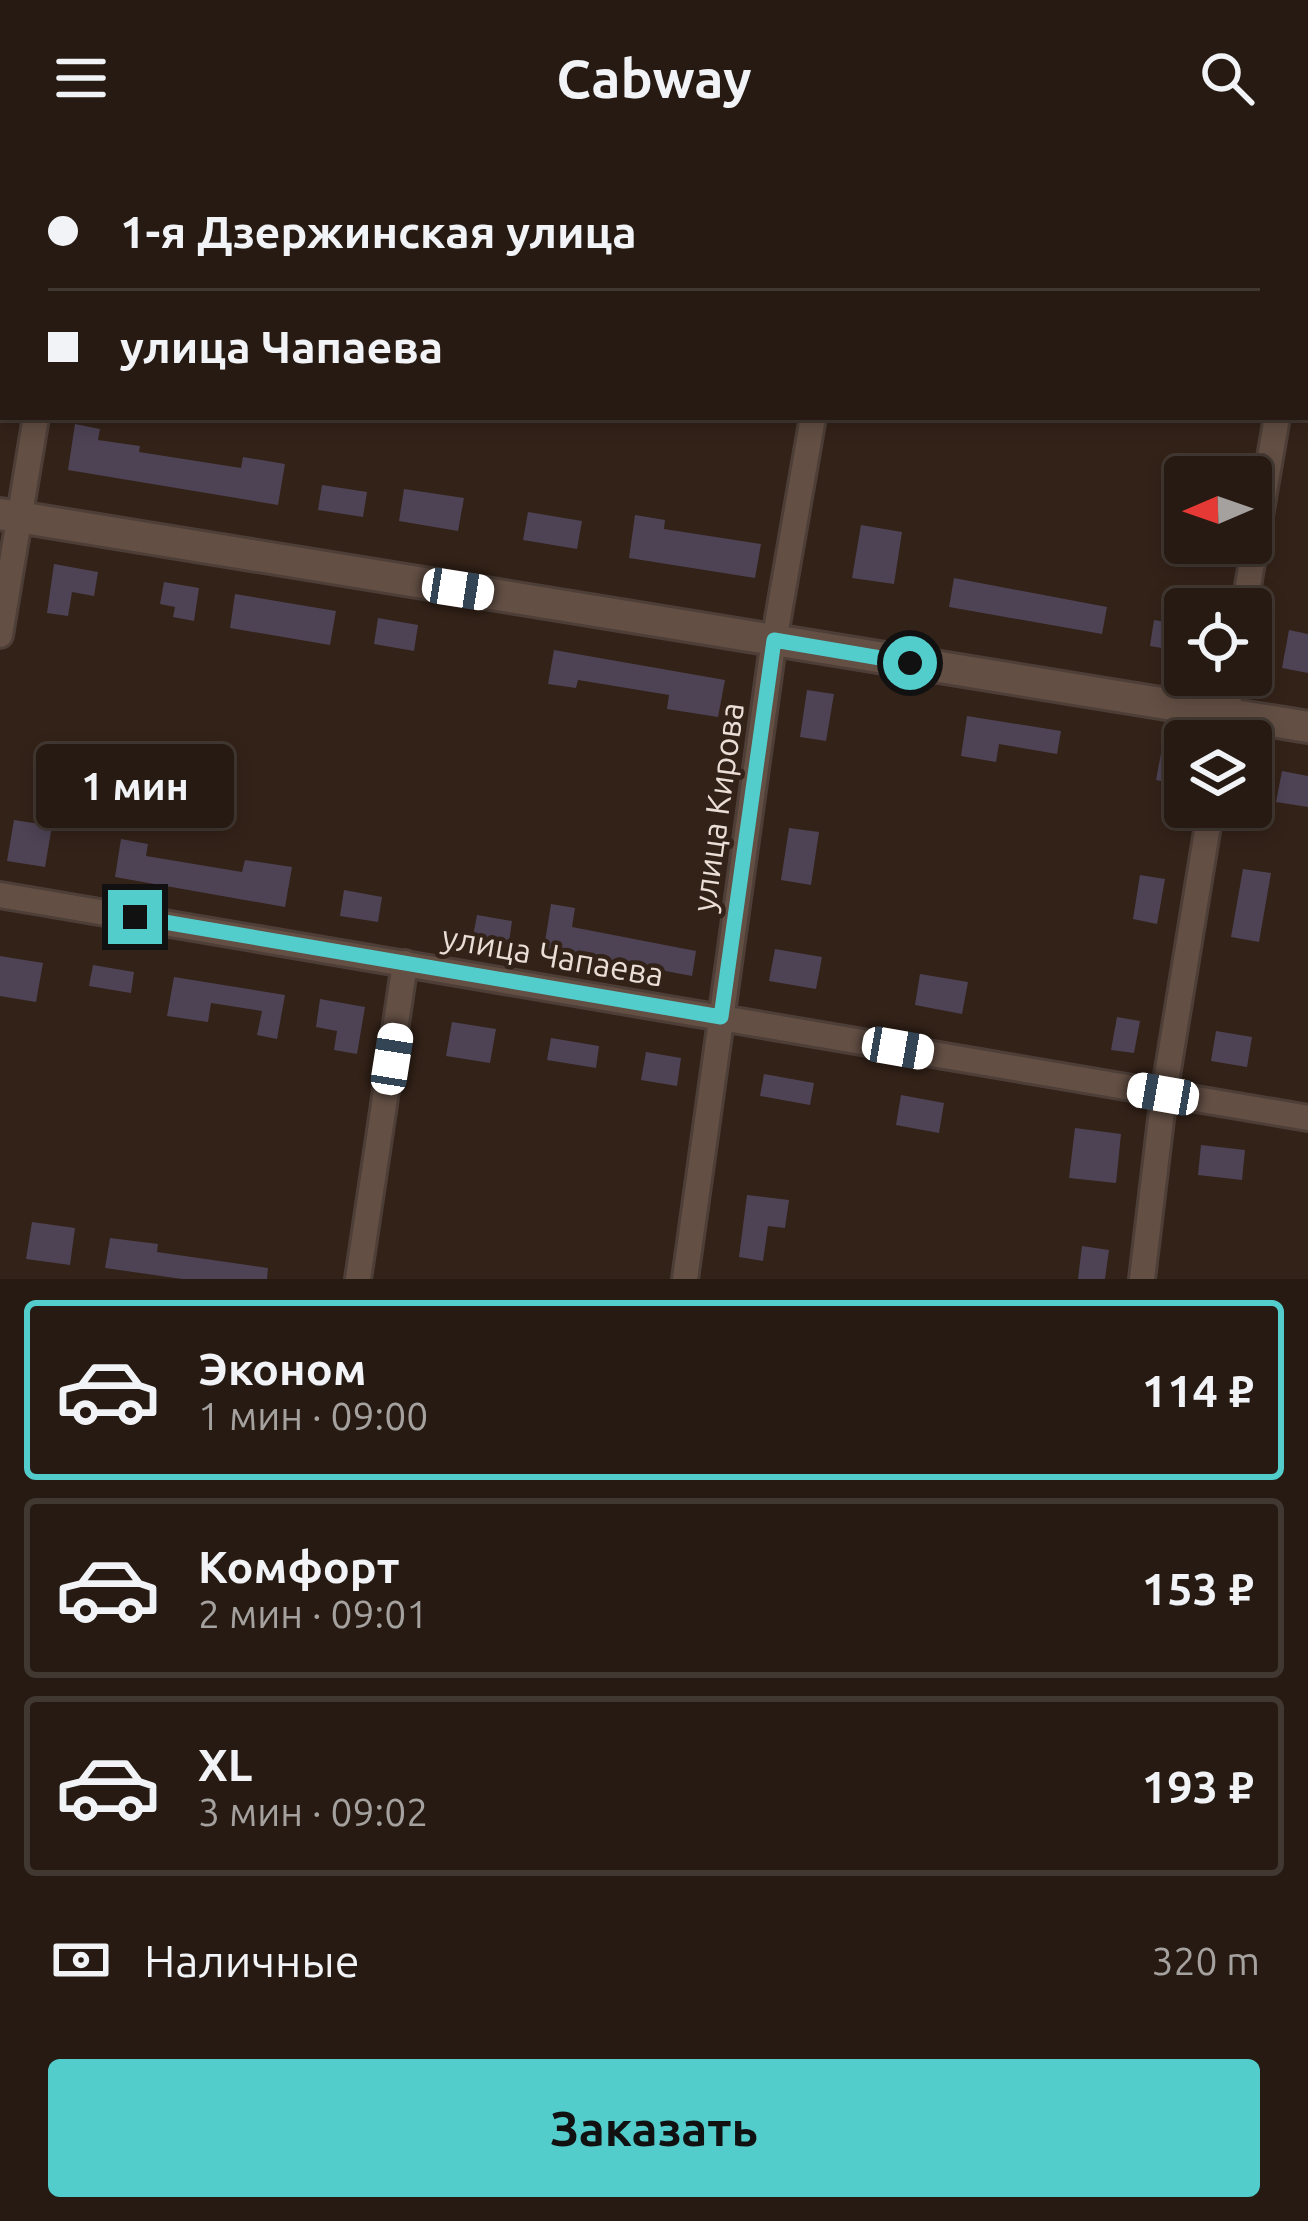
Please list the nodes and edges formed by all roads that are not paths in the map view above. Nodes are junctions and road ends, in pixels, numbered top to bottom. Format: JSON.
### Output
{"nodes":[{"id":1,"x":35,"y":420,"type":"edge"},
{"id":2,"x":812,"y":420,"type":"edge"},
{"id":3,"x":1276,"y":420,"type":"edge"},
{"id":4,"x":10,"y":515,"type":"edge"},
{"id":5,"x":1248,"y":588,"type":"edge"},
{"id":6,"x":0,"y":635,"type":"edge"},
{"id":7,"x":774,"y":640,"type":"junction"},
{"id":8,"x":1183,"y":720,"type":"edge"},
{"id":9,"x":1272,"y":727,"type":"edge"},
{"id":10,"x":1308,"y":727,"type":"edge"},
{"id":11,"x":1207,"y":828,"type":"edge"},
{"id":12,"x":0,"y":895,"type":"edge"},
{"id":13,"x":404,"y":963,"type":"junction"},
{"id":14,"x":721,"y":1017,"type":"junction"},
{"id":15,"x":1163,"y":1094,"type":"junction"},
{"id":16,"x":1308,"y":1118,"type":"edge"},
{"id":17,"x":358,"y":1279,"type":"edge"},
{"id":18,"x":685,"y":1279,"type":"edge"},
{"id":19,"x":1142,"y":1279,"type":"edge"}],
"edges":[{"from":1,"to":4,"type":"street"},
{"from":2,"to":7,"type":"street","name":"улица Кирова"},
{"from":3,"to":5,"type":"street"},
{"from":4,"to":6,"type":"street"},
{"from":4,"to":7,"type":"street"},
{"from":7,"to":8,"type":"street"},
{"from":7,"to":14,"type":"street","name":"улица Кирова"},
{"from":9,"to":10,"type":"street"},
{"from":11,"to":15,"type":"street"},
{"from":12,"to":13,"type":"street","name":"улица Чапаева"},
{"from":13,"to":14,"type":"street","name":"улица Чапаева"},
{"from":13,"to":17,"type":"street"},
{"from":14,"to":15,"type":"street","name":"улица Чапаева"},
{"from":14,"to":18,"type":"street","name":"улица Кирова"},
{"from":15,"to":16,"type":"street","name":"улица Чапаева"},
{"from":15,"to":19,"type":"street"}]}
